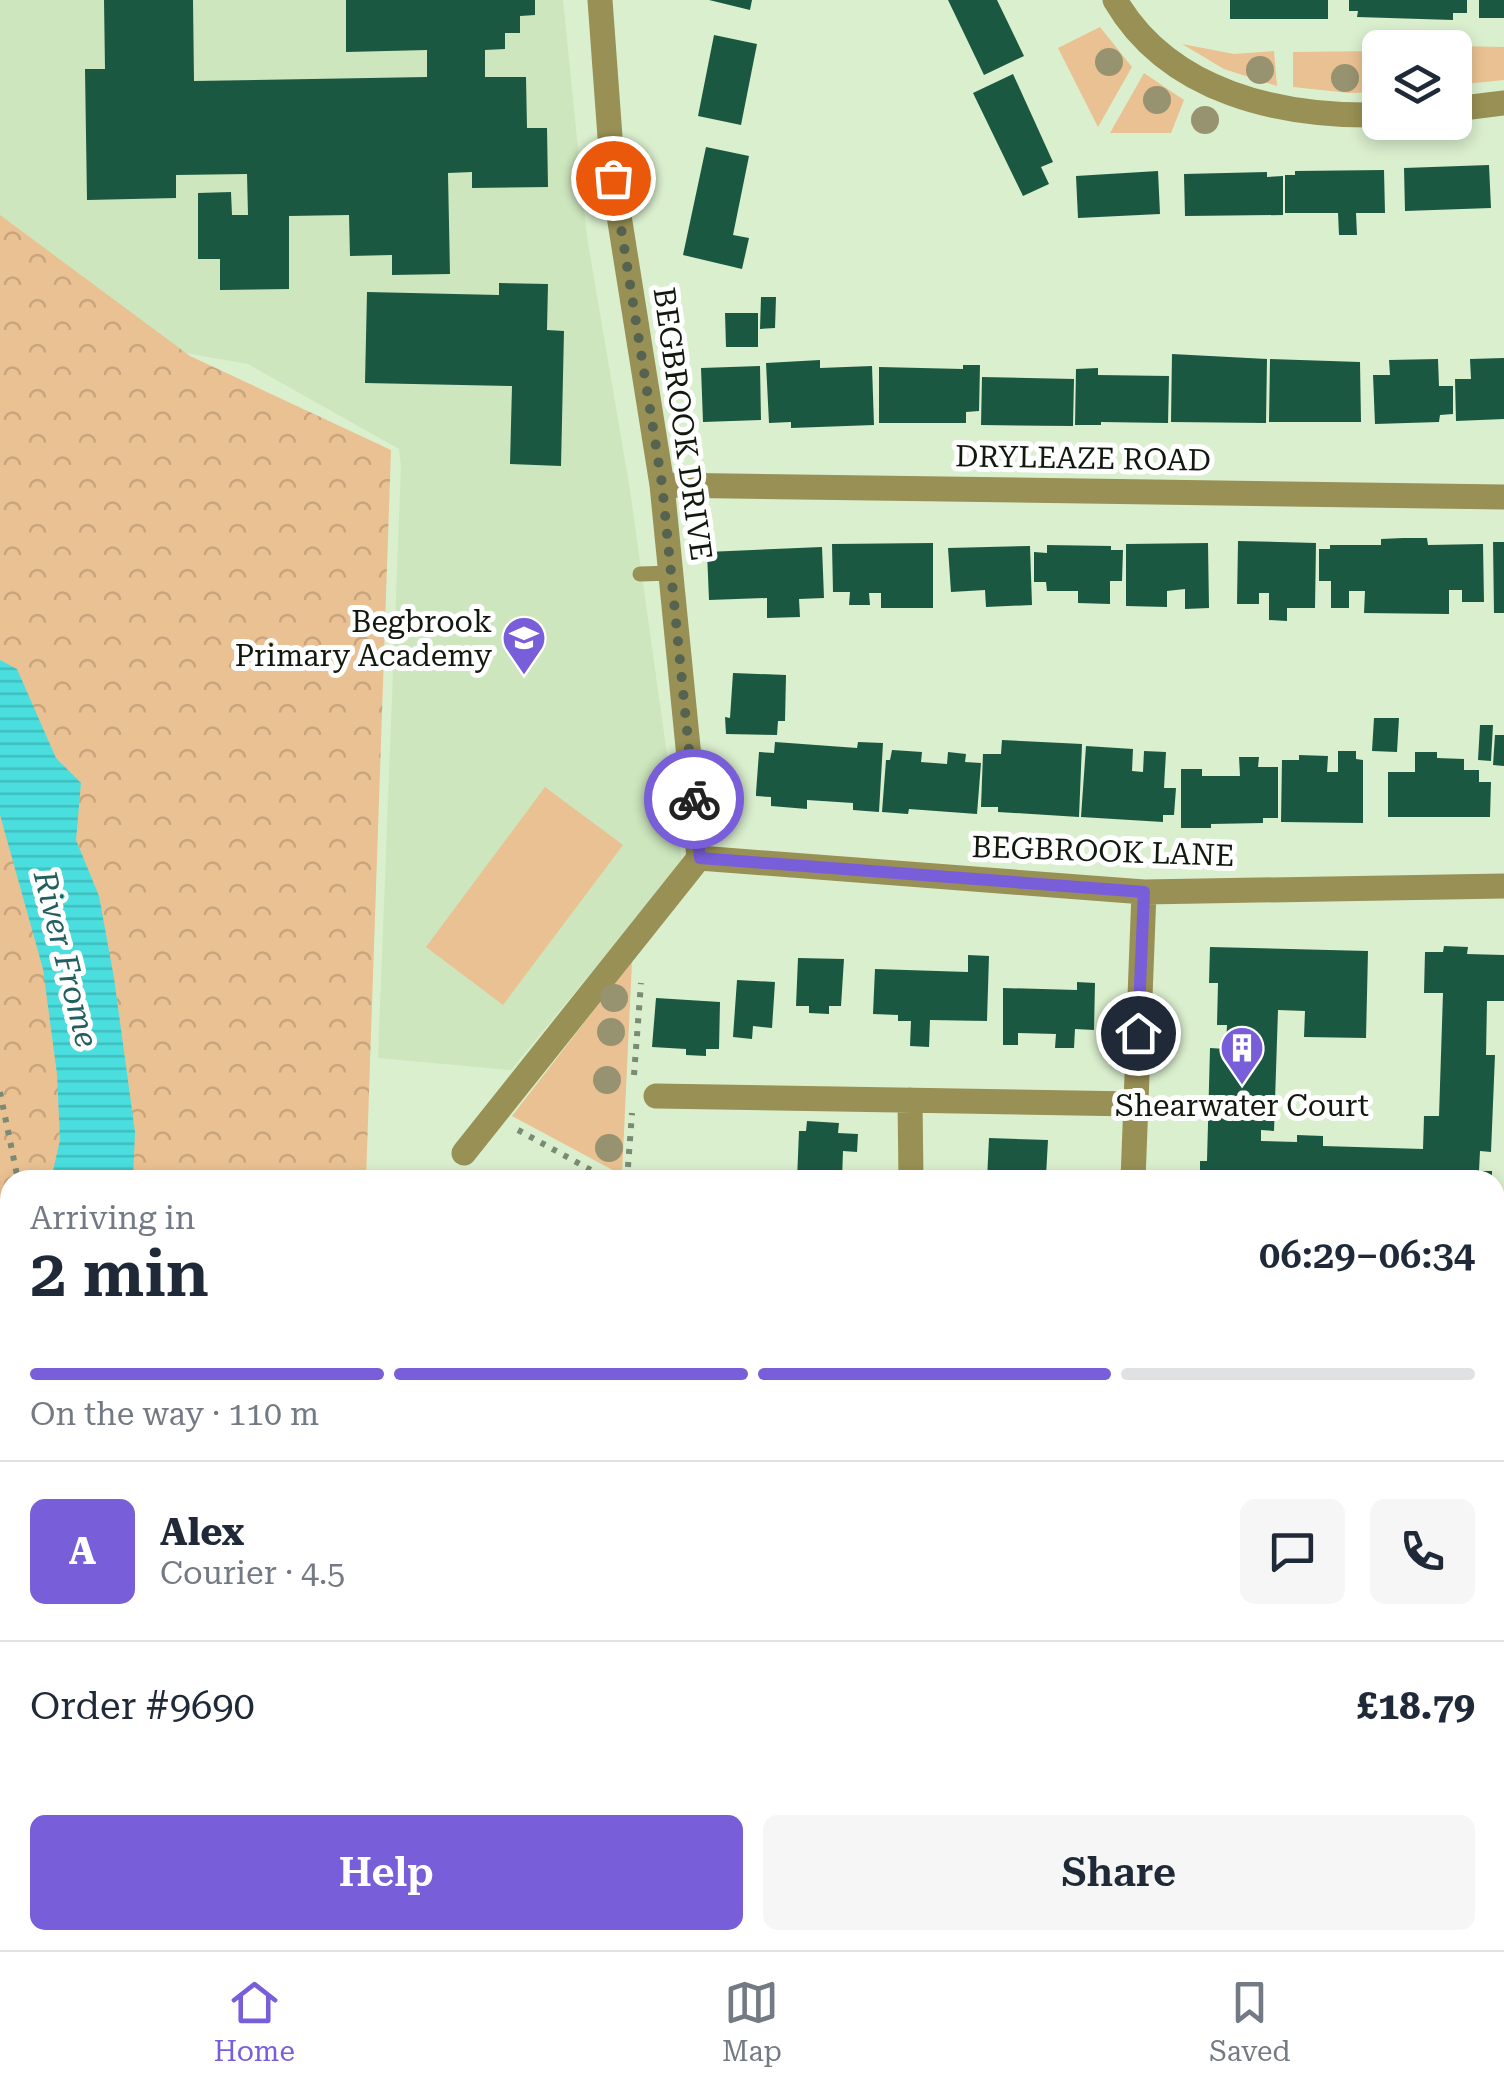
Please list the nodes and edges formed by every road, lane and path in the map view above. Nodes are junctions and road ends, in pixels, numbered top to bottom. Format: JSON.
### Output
{"nodes":[{"id":1,"x":600,"y":0,"type":"edge"},
{"id":2,"x":1115,"y":0,"type":"edge"},
{"id":3,"x":1504,"y":102,"type":"edge"},
{"id":4,"x":1472,"y":107,"type":"edge"},
{"id":5,"x":1362,"y":115,"type":"edge"},
{"id":6,"x":662,"y":484,"type":"junction"},
{"id":7,"x":1504,"y":497,"type":"edge"},
{"id":8,"x":672,"y":573,"type":"junction"},
{"id":9,"x":640,"y":574,"type":"dead end"},
{"id":10,"x":700,"y":858,"type":"junction"},
{"id":11,"x":1504,"y":886,"type":"edge"},
{"id":12,"x":1144,"y":892,"type":"junction"},
{"id":13,"x":645,"y":927,"type":"junction"},
{"id":14,"x":634,"y":1083,"type":"dead end"},
{"id":15,"x":0,"y":1092,"type":"edge"},
{"id":16,"x":644,"y":1099,"type":"joint"},
{"id":17,"x":910,"y":1100,"type":"junction"},
{"id":18,"x":1135,"y":1104,"type":"junction"},
{"id":19,"x":493,"y":1116,"type":"junction"},
{"id":20,"x":464,"y":1153,"type":"dead end"},
{"id":21,"x":16,"y":1170,"type":"edge"},
{"id":22,"x":592,"y":1170,"type":"edge"},
{"id":23,"x":629,"y":1170,"type":"edge"},
{"id":24,"x":911,"y":1170,"type":"edge"},
{"id":25,"x":1134,"y":1170,"type":"edge"}],
"edges":[{"from":1,"to":6,"type":"street","name":"BEGBROOK DRIVE"},
{"from":2,"to":5,"type":"street"},
{"from":3,"to":4,"type":"street"},
{"from":6,"to":7,"type":"street","name":"DRYLEAZE ROAD"},
{"from":6,"to":8,"type":"street","name":"BEGBROOK DRIVE"},
{"from":8,"to":9,"type":"lane"},
{"from":8,"to":10,"type":"street","name":"BEGBROOK DRIVE"},
{"from":10,"to":12,"type":"street","name":"BEGBROOK LANE"},
{"from":10,"to":13,"type":"street"},
{"from":11,"to":12,"type":"street","name":"BEGBROOK LANE"},
{"from":12,"to":18,"type":"street"},
{"from":13,"to":14,"type":"path"},
{"from":13,"to":19,"type":"street"},
{"from":15,"to":21,"type":"path"},
{"from":16,"to":17,"type":"street"},
{"from":16,"to":23,"type":"path"},
{"from":17,"to":18,"type":"street"},
{"from":17,"to":24,"type":"street"},
{"from":18,"to":25,"type":"street"},
{"from":19,"to":20,"type":"street"},
{"from":19,"to":22,"type":"path"}]}
